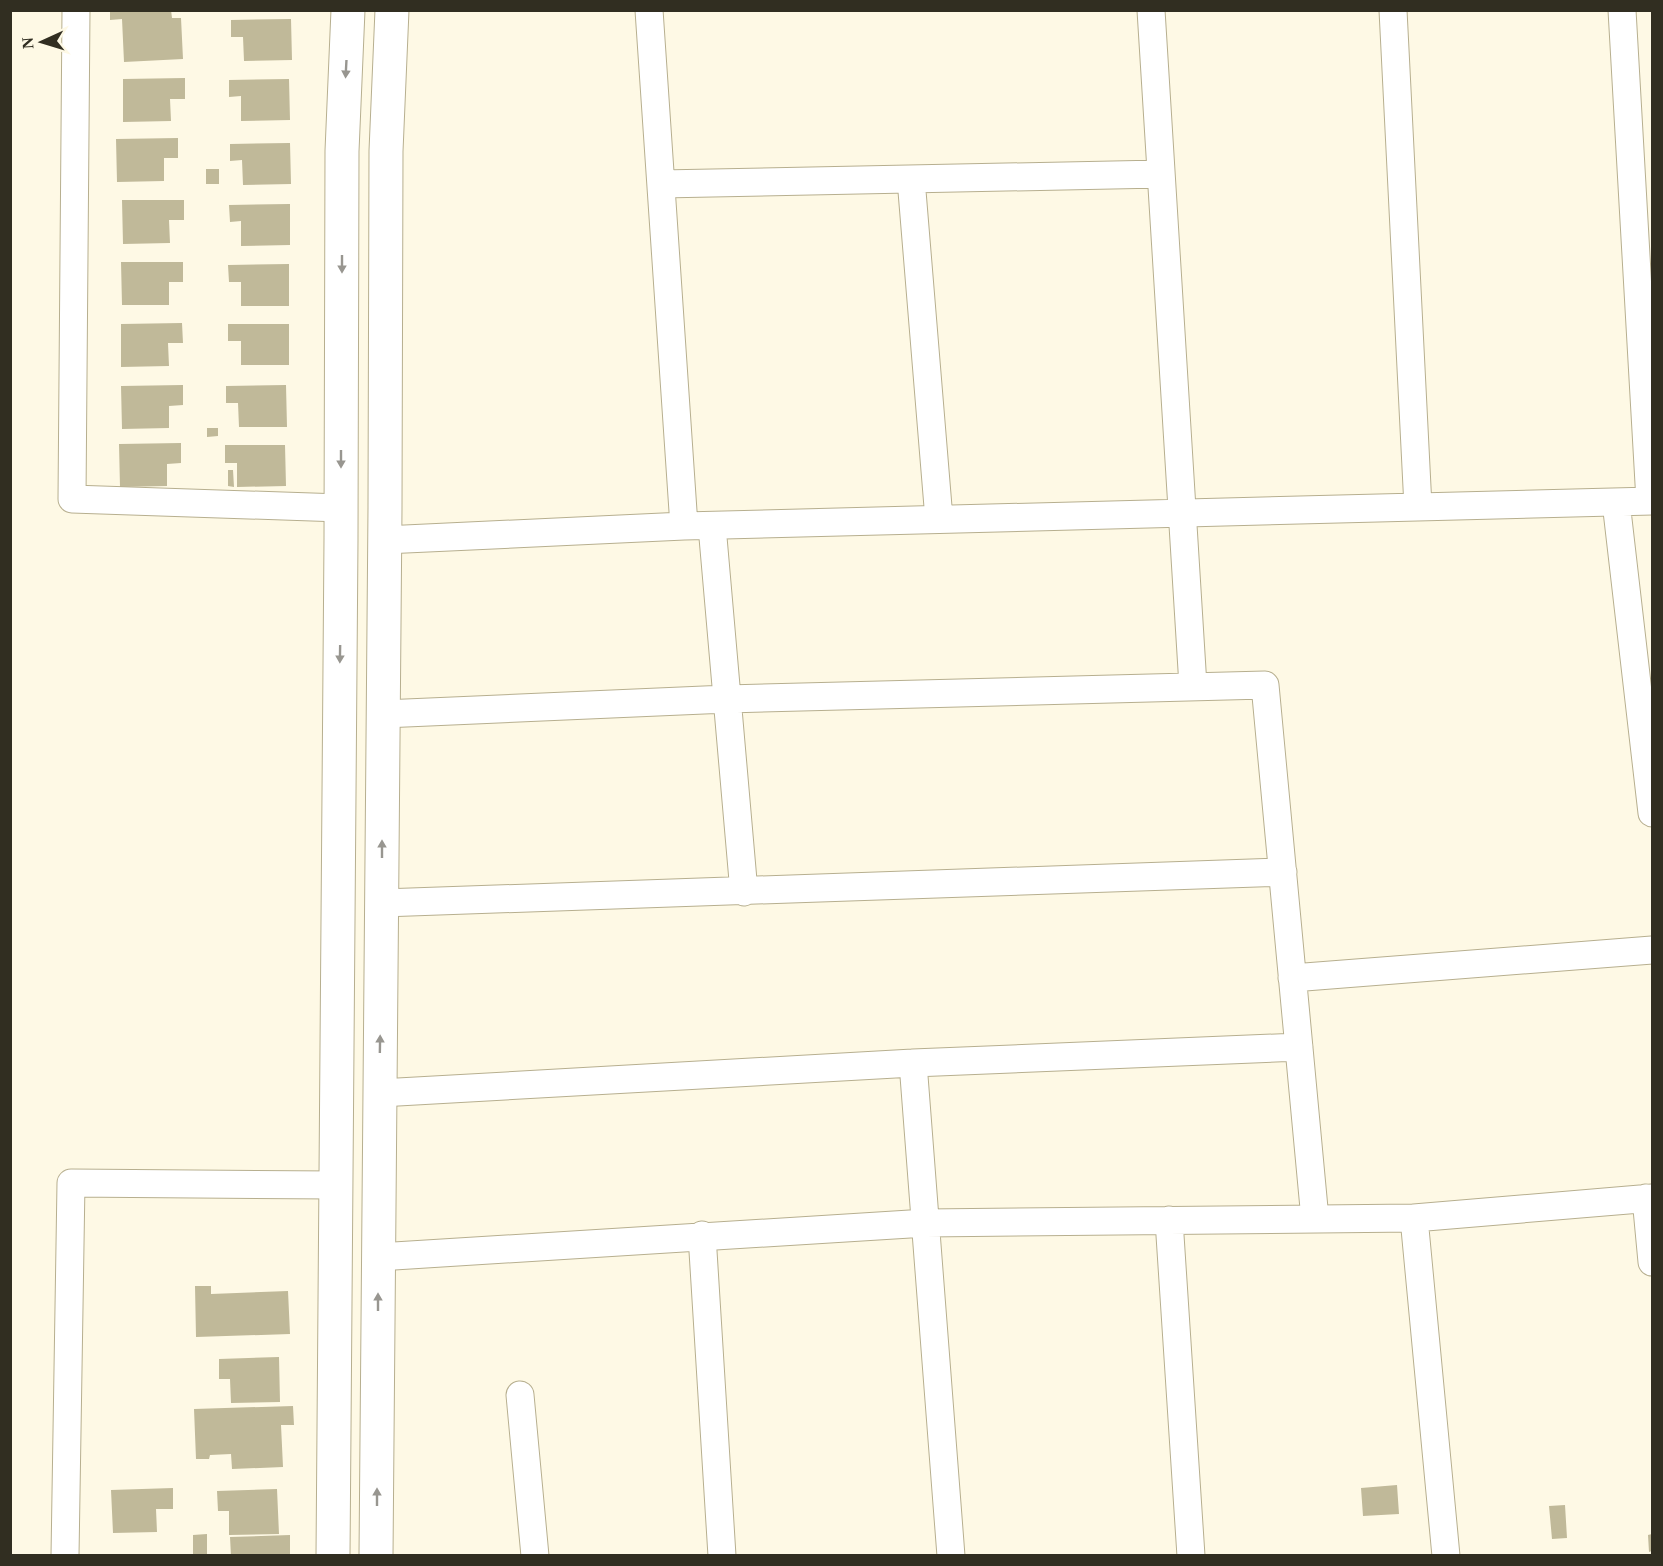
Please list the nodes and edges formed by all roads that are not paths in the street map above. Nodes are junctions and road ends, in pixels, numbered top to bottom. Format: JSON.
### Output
{"nodes":[{"id":1,"x":76,"y":10,"type":"edge"},
{"id":2,"x":348,"y":10,"type":"edge"},
{"id":3,"x":392,"y":10,"type":"edge"},
{"id":4,"x":649,"y":10,"type":"edge"},
{"id":5,"x":1151,"y":10,"type":"edge"},
{"id":6,"x":1393,"y":10,"type":"edge"},
{"id":7,"x":1622,"y":10,"type":"edge"},
{"id":8,"x":1161,"y":174,"type":"junction"},
{"id":9,"x":911,"y":179,"type":"junction"},
{"id":10,"x":661,"y":184,"type":"junction"},
{"id":11,"x":1644,"y":249,"type":"edge"},
{"id":12,"x":1651,"y":501,"type":"edge"},
{"id":13,"x":1616,"y":502,"type":"junction"},
{"id":14,"x":1418,"y":507,"type":"junction"},
{"id":15,"x":341,"y":508,"type":"junction"},
{"id":16,"x":1182,"y":513,"type":"junction"},
{"id":17,"x":939,"y":519,"type":"junction"},
{"id":18,"x":684,"y":526,"type":"junction"},
{"id":19,"x":712,"y":526,"type":"junction"},
{"id":20,"x":384,"y":540,"type":"junction"},
{"id":21,"x":1193,"y":686,"type":"junction"},
{"id":22,"x":727,"y":699,"type":"junction"},
{"id":23,"x":383,"y":714,"type":"junction"},
{"id":24,"x":1648,"y":742,"type":"edge"},
{"id":25,"x":1653,"y":813,"type":"edge"},
{"id":26,"x":1283,"y":872,"type":"junction"},
{"id":27,"x":744,"y":891,"type":"junction"},
{"id":28,"x":382,"y":903,"type":"junction"},
{"id":29,"x":1653,"y":950,"type":"edge"},
{"id":30,"x":1292,"y":978,"type":"junction"},
{"id":31,"x":1299,"y":1047,"type":"junction"},
{"id":32,"x":913,"y":1064,"type":"junction"},
{"id":33,"x":380,"y":1093,"type":"junction"},
{"id":34,"x":336,"y":1185,"type":"junction"},
{"id":35,"x":1649,"y":1198,"type":"edge"},
{"id":36,"x":1414,"y":1218,"type":"junction"},
{"id":37,"x":1315,"y":1219,"type":"junction"},
{"id":38,"x":1168,"y":1220,"type":"junction"},
{"id":39,"x":926,"y":1223,"type":"junction"},
{"id":40,"x":702,"y":1236,"type":"junction"},
{"id":41,"x":378,"y":1257,"type":"junction"},
{"id":42,"x":1653,"y":1262,"type":"edge"},
{"id":43,"x":520,"y":1395,"type":"dead end"},
{"id":44,"x":65,"y":1556,"type":"edge"},
{"id":45,"x":333,"y":1556,"type":"edge"},
{"id":46,"x":376,"y":1556,"type":"edge"},
{"id":47,"x":535,"y":1556,"type":"edge"},
{"id":48,"x":722,"y":1556,"type":"edge"},
{"id":49,"x":951,"y":1556,"type":"edge"},
{"id":50,"x":1191,"y":1556,"type":"edge"},
{"id":51,"x":1446,"y":1556,"type":"edge"}],
"edges":[{"from":1,"to":15,"type":"street"},
{"from":2,"to":15,"type":"street","one_way":true},
{"from":3,"to":20,"type":"street"},
{"from":4,"to":10,"type":"street"},
{"from":5,"to":8,"type":"street"},
{"from":6,"to":14,"type":"street"},
{"from":7,"to":11,"type":"street"},
{"from":8,"to":9,"type":"street"},
{"from":8,"to":16,"type":"street"},
{"from":9,"to":10,"type":"street"},
{"from":9,"to":17,"type":"street"},
{"from":10,"to":18,"type":"street"},
{"from":11,"to":12,"type":"street"},
{"from":12,"to":13,"type":"street"},
{"from":13,"to":14,"type":"street"},
{"from":13,"to":24,"type":"street"},
{"from":14,"to":16,"type":"street"},
{"from":15,"to":34,"type":"street","one_way":true},
{"from":16,"to":17,"type":"street"},
{"from":16,"to":21,"type":"street"},
{"from":17,"to":19,"type":"street"},
{"from":18,"to":19,"type":"street"},
{"from":18,"to":20,"type":"street"},
{"from":19,"to":22,"type":"street"},
{"from":20,"to":23,"type":"street"},
{"from":21,"to":22,"type":"street"},
{"from":21,"to":26,"type":"street"},
{"from":22,"to":23,"type":"street"},
{"from":22,"to":27,"type":"street"},
{"from":28,"to":23,"type":"street","one_way":true},
{"from":24,"to":25,"type":"street"},
{"from":26,"to":27,"type":"street"},
{"from":26,"to":30,"type":"street"},
{"from":27,"to":28,"type":"street"},
{"from":33,"to":28,"type":"street","one_way":true},
{"from":29,"to":30,"type":"street"},
{"from":30,"to":31,"type":"street"},
{"from":31,"to":32,"type":"street"},
{"from":31,"to":37,"type":"street"},
{"from":32,"to":33,"type":"street"},
{"from":32,"to":39,"type":"street"},
{"from":33,"to":41,"type":"street"},
{"from":34,"to":44,"type":"street"},
{"from":34,"to":45,"type":"street"},
{"from":35,"to":36,"type":"street"},
{"from":35,"to":42,"type":"street"},
{"from":36,"to":37,"type":"street"},
{"from":36,"to":51,"type":"street"},
{"from":37,"to":38,"type":"street"},
{"from":38,"to":39,"type":"street"},
{"from":38,"to":50,"type":"street"},
{"from":39,"to":40,"type":"street"},
{"from":39,"to":49,"type":"street"},
{"from":40,"to":41,"type":"street"},
{"from":40,"to":48,"type":"street"},
{"from":46,"to":41,"type":"street","one_way":true},
{"from":43,"to":47,"type":"street"}]}
